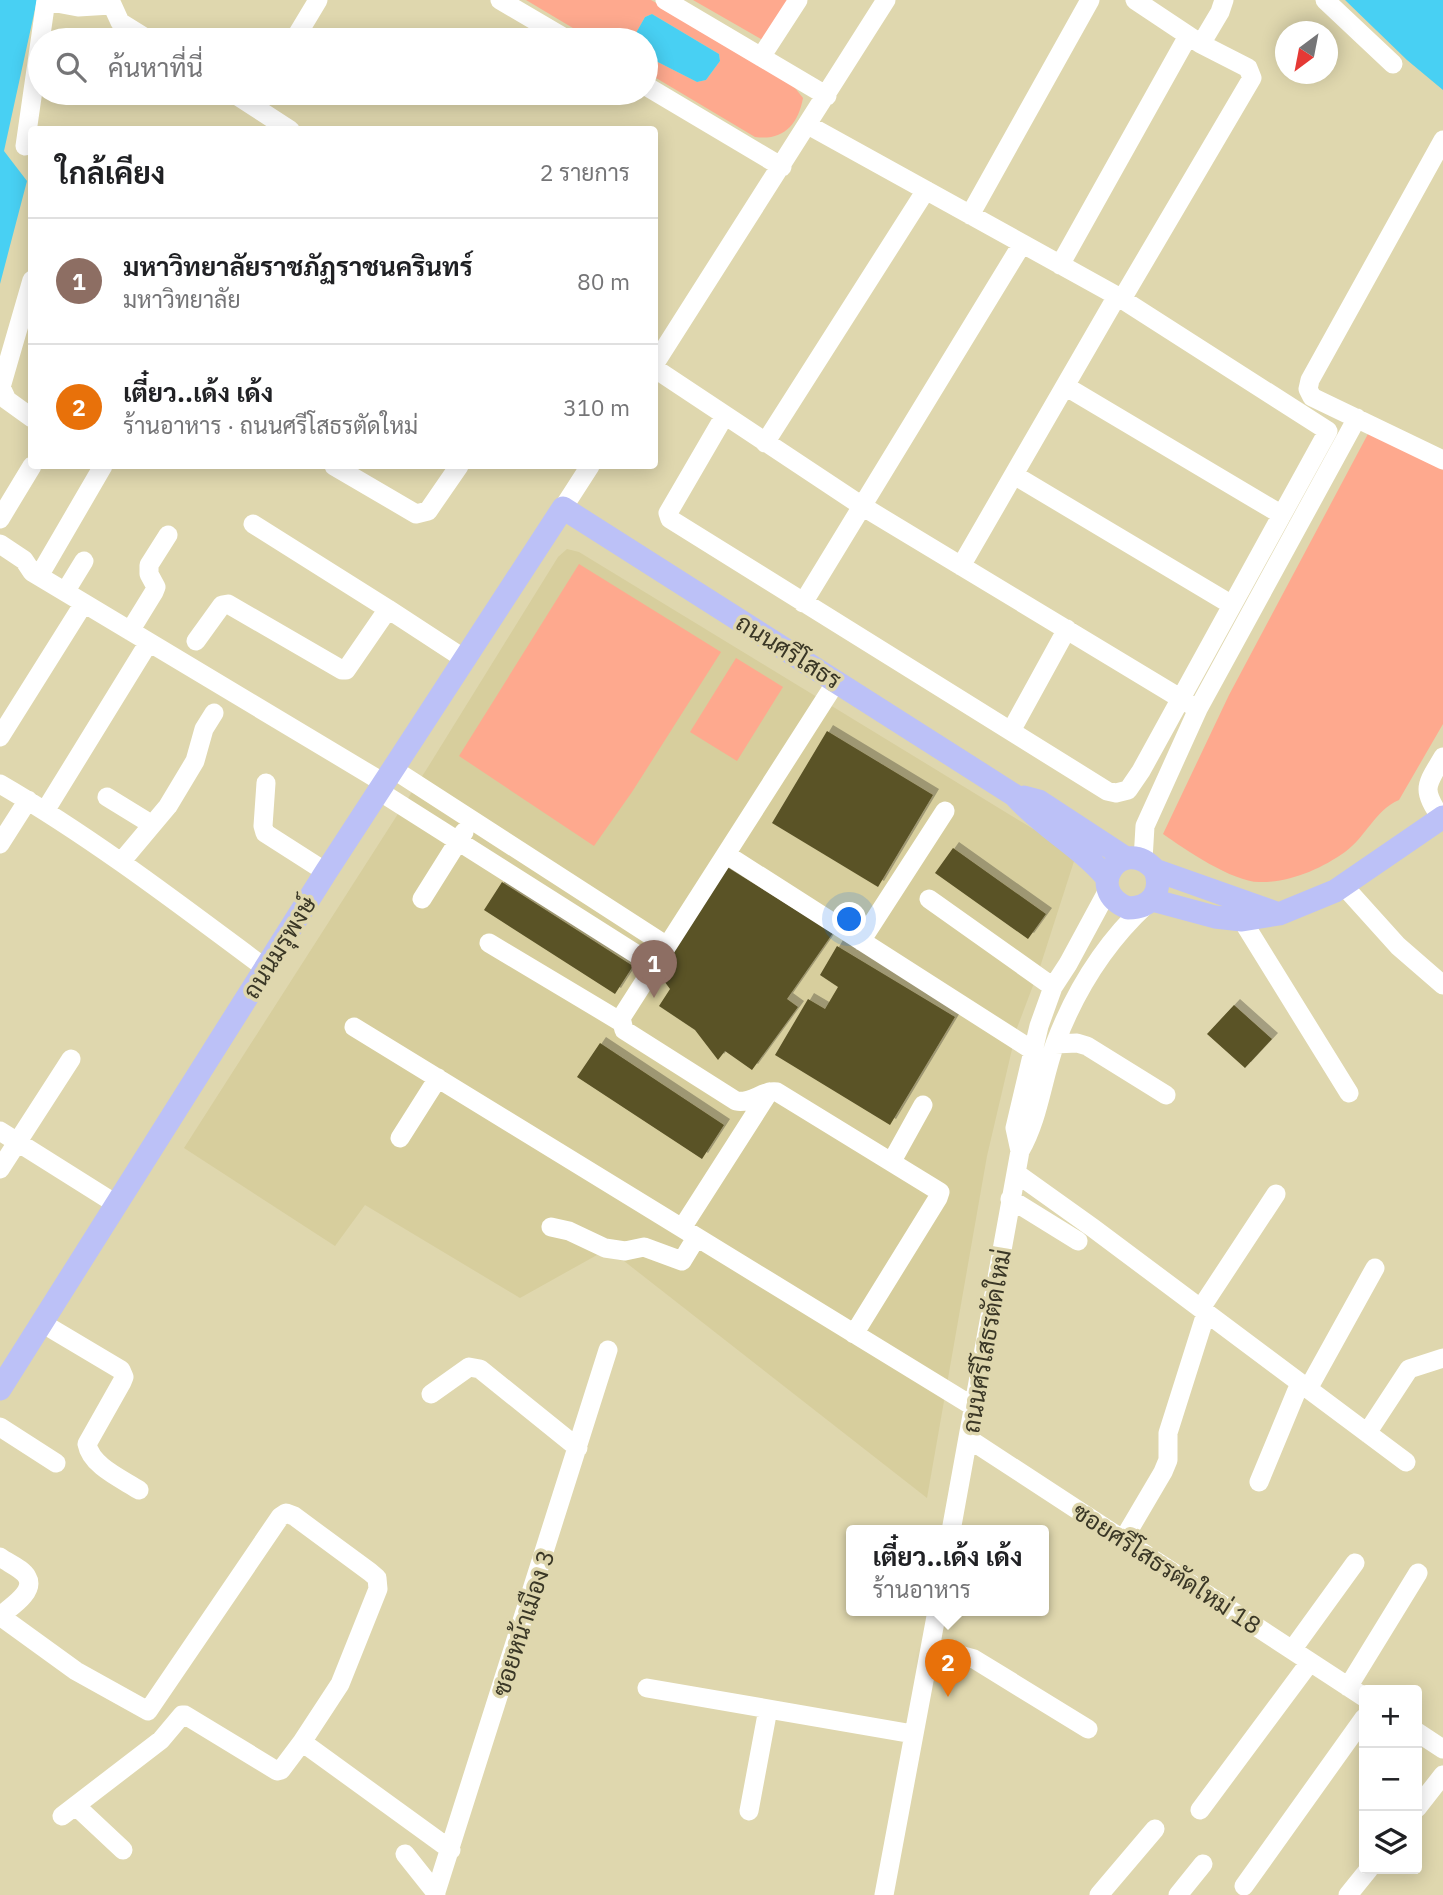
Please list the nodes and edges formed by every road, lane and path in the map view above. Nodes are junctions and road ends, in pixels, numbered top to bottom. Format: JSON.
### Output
{"nodes":[{"id":1,"x":318,"y":0,"type":"edge"},
{"id":2,"x":499,"y":0,"type":"edge"},
{"id":3,"x":664,"y":0,"type":"edge"},
{"id":4,"x":797,"y":0,"type":"edge"},
{"id":5,"x":886,"y":0,"type":"edge"},
{"id":6,"x":1090,"y":0,"type":"edge"},
{"id":7,"x":1135,"y":0,"type":"edge"},
{"id":8,"x":1224,"y":0,"type":"edge"},
{"id":9,"x":1325,"y":0,"type":"edge"},
{"id":10,"x":46,"y":1,"type":"edge"},
{"id":11,"x":110,"y":3,"type":"edge"},
{"id":12,"x":42,"y":28,"type":"edge"},
{"id":13,"x":130,"y":28,"type":"edge"},
{"id":14,"x":300,"y":28,"type":"edge"},
{"id":15,"x":547,"y":28,"type":"edge"},
{"id":16,"x":1195,"y":40,"type":"junction"},
{"id":17,"x":761,"y":57,"type":"junction"},
{"id":18,"x":1393,"y":64,"type":"dead end"},
{"id":19,"x":658,"y":93,"type":"edge"},
{"id":20,"x":827,"y":96,"type":"junction"},
{"id":21,"x":31,"y":105,"type":"edge"},
{"id":22,"x":264,"y":105,"type":"edge"},
{"id":23,"x":808,"y":125,"type":"junction"},
{"id":24,"x":286,"y":126,"type":"edge"},
{"id":25,"x":1443,"y":141,"type":"edge"},
{"id":26,"x":25,"y":146,"type":"dead end"},
{"id":27,"x":782,"y":167,"type":"junction"},
{"id":28,"x":926,"y":190,"type":"junction"},
{"id":29,"x":971,"y":215,"type":"junction"},
{"id":30,"x":1022,"y":244,"type":"junction"},
{"id":31,"x":1060,"y":265,"type":"junction"},
{"id":32,"x":28,"y":294,"type":"edge"},
{"id":33,"x":1119,"y":298,"type":"junction"},
{"id":34,"x":658,"y":360,"type":"edge"},
{"id":35,"x":658,"y":369,"type":"edge"},
{"id":36,"x":1065,"y":386,"type":"junction"},
{"id":37,"x":28,"y":415,"type":"edge"},
{"id":38,"x":725,"y":415,"type":"junction"},
{"id":39,"x":1357,"y":418,"type":"junction"},
{"id":40,"x":765,"y":443,"type":"junction"},
{"id":41,"x":1443,"y":460,"type":"edge"},
{"id":42,"x":30,"y":469,"type":"edge"},
{"id":43,"x":101,"y":469,"type":"edge"},
{"id":44,"x":339,"y":469,"type":"edge"},
{"id":45,"x":457,"y":469,"type":"edge"},
{"id":46,"x":588,"y":469,"type":"edge"},
{"id":47,"x":1014,"y":475,"type":"junction"},
{"id":48,"x":862,"y":506,"type":"junction"},
{"id":49,"x":563,"y":508,"type":"junction"},
{"id":50,"x":1282,"y":515,"type":"junction"},
{"id":51,"x":0,"y":520,"type":"edge"},
{"id":52,"x":253,"y":524,"type":"dead end"},
{"id":53,"x":168,"y":535,"type":"dead end"},
{"id":54,"x":0,"y":544,"type":"edge"},
{"id":55,"x":84,"y":561,"type":"dead end"},
{"id":56,"x":961,"y":566,"type":"junction"},
{"id":57,"x":39,"y":576,"type":"junction"},
{"id":58,"x":65,"y":592,"type":"junction"},
{"id":59,"x":84,"y":603,"type":"junction"},
{"id":60,"x":803,"y":603,"type":"junction"},
{"id":61,"x":1233,"y":605,"type":"junction"},
{"id":62,"x":388,"y":609,"type":"junction"},
{"id":63,"x":1067,"y":629,"type":"junction"},
{"id":64,"x":130,"y":631,"type":"junction"},
{"id":65,"x":195,"y":641,"type":"dead end"},
{"id":66,"x":149,"y":642,"type":"junction"},
{"id":67,"x":463,"y":658,"type":"junction"},
{"id":68,"x":836,"y":682,"type":"junction"},
{"id":69,"x":1181,"y":699,"type":"junction"},
{"id":70,"x":1198,"y":709,"type":"junction"},
{"id":71,"x":214,"y":713,"type":"dead end"},
{"id":72,"x":1010,"y":731,"type":"junction"},
{"id":73,"x":0,"y":737,"type":"edge"},
{"id":74,"x":1443,"y":757,"type":"edge"},
{"id":75,"x":385,"y":781,"type":"junction"},
{"id":76,"x":266,"y":783,"type":"dead end"},
{"id":77,"x":0,"y":784,"type":"edge"},
{"id":78,"x":1014,"y":795,"type":"junction"},
{"id":79,"x":107,"y":797,"type":"dead end"},
{"id":80,"x":28,"y":800,"type":"junction"},
{"id":81,"x":45,"y":811,"type":"junction"},
{"id":82,"x":945,"y":811,"type":"dead end"},
{"id":83,"x":472,"y":820,"type":"junction"},
{"id":84,"x":1440,"y":823,"type":"edge"},
{"id":85,"x":151,"y":824,"type":"junction"},
{"id":86,"x":458,"y":841,"type":"junction"},
{"id":87,"x":0,"y":845,"type":"edge"},
{"id":88,"x":727,"y":855,"type":"junction"},
{"id":89,"x":121,"y":862,"type":"junction"},
{"id":90,"x":1141,"y":863,"type":"junction"},
{"id":91,"x":326,"y":872,"type":"junction"},
{"id":92,"x":1108,"y":884,"type":"junction"},
{"id":93,"x":1343,"y":884,"type":"junction"},
{"id":94,"x":422,"y":899,"type":"dead end"},
{"id":95,"x":929,"y":899,"type":"dead end"},
{"id":96,"x":1149,"y":902,"type":"junction"},
{"id":97,"x":1279,"y":914,"type":"junction"},
{"id":98,"x":1242,"y":920,"type":"junction"},
{"id":99,"x":860,"y":942,"type":"junction"},
{"id":100,"x":489,"y":943,"type":"dead end"},
{"id":101,"x":667,"y":946,"type":"junction"},
{"id":102,"x":655,"y":966,"type":"junction"},
{"id":103,"x":265,"y":968,"type":"junction"},
{"id":104,"x":1443,"y":985,"type":"edge"},
{"id":105,"x":1053,"y":987,"type":"junction"},
{"id":106,"x":621,"y":1023,"type":"junction"},
{"id":107,"x":354,"y":1027,"type":"dead end"},
{"id":108,"x":1055,"y":1044,"type":"junction"},
{"id":109,"x":1032,"y":1051,"type":"junction"},
{"id":110,"x":71,"y":1059,"type":"dead end"},
{"id":111,"x":438,"y":1078,"type":"junction"},
{"id":112,"x":770,"y":1091,"type":"junction"},
{"id":113,"x":1349,"y":1093,"type":"dead end"},
{"id":114,"x":1166,"y":1095,"type":"dead end"},
{"id":115,"x":923,"y":1105,"type":"dead end"},
{"id":116,"x":0,"y":1131,"type":"edge"},
{"id":117,"x":400,"y":1138,"type":"dead end"},
{"id":118,"x":17,"y":1142,"type":"junction"},
{"id":119,"x":1020,"y":1151,"type":"junction"},
{"id":120,"x":892,"y":1161,"type":"junction"},
{"id":121,"x":0,"y":1169,"type":"edge"},
{"id":122,"x":1016,"y":1173,"type":"junction"},
{"id":123,"x":1276,"y":1194,"type":"dead end"},
{"id":124,"x":1010,"y":1199,"type":"junction"},
{"id":125,"x":117,"y":1204,"type":"junction"},
{"id":126,"x":551,"y":1227,"type":"dead end"},
{"id":127,"x":689,"y":1233,"type":"junction"},
{"id":128,"x":1078,"y":1241,"type":"dead end"},
{"id":129,"x":1375,"y":1268,"type":"dead end"},
{"id":130,"x":1203,"y":1310,"type":"junction"},
{"id":131,"x":42,"y":1323,"type":"junction"},
{"id":132,"x":854,"y":1334,"type":"junction"},
{"id":133,"x":608,"y":1350,"type":"dead end"},
{"id":134,"x":1443,"y":1358,"type":"edge"},
{"id":135,"x":1304,"y":1386,"type":"junction"},
{"id":136,"x":0,"y":1390,"type":"edge"},
{"id":137,"x":431,"y":1394,"type":"dead end"},
{"id":138,"x":974,"y":1407,"type":"junction"},
{"id":139,"x":0,"y":1427,"type":"edge"},
{"id":140,"x":1367,"y":1433,"type":"junction"},
{"id":141,"x":969,"y":1439,"type":"junction"},
{"id":142,"x":578,"y":1448,"type":"junction"},
{"id":143,"x":1406,"y":1462,"type":"dead end"},
{"id":144,"x":56,"y":1463,"type":"dead end"},
{"id":145,"x":1259,"y":1482,"type":"dead end"},
{"id":146,"x":139,"y":1490,"type":"dead end"},
{"id":147,"x":952,"y":1525,"type":"edge"},
{"id":148,"x":1123,"y":1540,"type":"junction"},
{"id":149,"x":0,"y":1557,"type":"edge"},
{"id":150,"x":1354,"y":1563,"type":"dead end"},
{"id":151,"x":1418,"y":1573,"type":"dead end"},
{"id":152,"x":3,"y":1608,"type":"edge"},
{"id":153,"x":936,"y":1616,"type":"edge"},
{"id":154,"x":1292,"y":1650,"type":"junction"},
{"id":155,"x":928,"y":1662,"type":"junction"},
{"id":156,"x":1310,"y":1662,"type":"junction"},
{"id":157,"x":647,"y":1688,"type":"dead end"},
{"id":158,"x":1356,"y":1692,"type":"edge"},
{"id":159,"x":768,"y":1709,"type":"junction"},
{"id":160,"x":148,"y":1712,"type":"junction"},
{"id":161,"x":1359,"y":1725,"type":"edge"},
{"id":162,"x":174,"y":1727,"type":"junction"},
{"id":163,"x":1088,"y":1729,"type":"dead end"},
{"id":164,"x":913,"y":1734,"type":"junction"},
{"id":165,"x":1422,"y":1735,"type":"edge"},
{"id":166,"x":302,"y":1742,"type":"junction"},
{"id":167,"x":1443,"y":1749,"type":"edge"},
{"id":168,"x":1443,"y":1775,"type":"edge"},
{"id":169,"x":1422,"y":1802,"type":"edge"},
{"id":170,"x":1200,"y":1810,"type":"dead end"},
{"id":171,"x":749,"y":1811,"type":"dead end"},
{"id":172,"x":1155,"y":1829,"type":"dead end"},
{"id":173,"x":123,"y":1850,"type":"dead end"},
{"id":174,"x":451,"y":1850,"type":"junction"},
{"id":175,"x":405,"y":1854,"type":"dead end"},
{"id":176,"x":1203,"y":1864,"type":"dead end"},
{"id":177,"x":1365,"y":1874,"type":"edge"},
{"id":178,"x":1244,"y":1886,"type":"dead end"},
{"id":179,"x":435,"y":1894,"type":"edge"},
{"id":180,"x":884,"y":1895,"type":"edge"},
{"id":181,"x":1098,"y":1895,"type":"edge"},
{"id":182,"x":1178,"y":1895,"type":"edge"},
{"id":183,"x":1348,"y":1895,"type":"edge"}],
"edges":[{"from":1,"to":14,"type":"street"},
{"from":2,"to":15,"type":"street"},
{"from":3,"to":17,"type":"street"},
{"from":4,"to":17,"type":"street"},
{"from":5,"to":20,"type":"street"},
{"from":6,"to":29,"type":"street"},
{"from":7,"to":16,"type":"street"},
{"from":8,"to":16,"type":"street"},
{"from":9,"to":18,"type":"street"},
{"from":10,"to":11,"type":"street"},
{"from":10,"to":12,"type":"street"},
{"from":11,"to":13,"type":"street"},
{"from":16,"to":31,"type":"street"},
{"from":16,"to":33,"type":"street"},
{"from":17,"to":20,"type":"street"},
{"from":19,"to":27,"type":"street"},
{"from":20,"to":23,"type":"street"},
{"from":21,"to":26,"type":"street"},
{"from":22,"to":24,"type":"street"},
{"from":23,"to":27,"type":"street"},
{"from":23,"to":28,"type":"street"},
{"from":25,"to":39,"type":"street"},
{"from":27,"to":34,"type":"street"},
{"from":28,"to":29,"type":"street"},
{"from":28,"to":40,"type":"street"},
{"from":29,"to":30,"type":"street"},
{"from":30,"to":31,"type":"street"},
{"from":30,"to":48,"type":"street"},
{"from":31,"to":33,"type":"street"},
{"from":32,"to":37,"type":"street"},
{"from":33,"to":36,"type":"street"},
{"from":33,"to":50,"type":"street"},
{"from":35,"to":38,"type":"street"},
{"from":36,"to":47,"type":"street"},
{"from":36,"to":50,"type":"street"},
{"from":38,"to":40,"type":"street"},
{"from":38,"to":60,"type":"street"},
{"from":39,"to":41,"type":"street"},
{"from":39,"to":70,"type":"street"},
{"from":40,"to":48,"type":"street"},
{"from":42,"to":51,"type":"street"},
{"from":43,"to":57,"type":"street"},
{"from":44,"to":45,"type":"street"},
{"from":46,"to":49,"type":"street"},
{"from":47,"to":56,"type":"street"},
{"from":47,"to":61,"type":"street"},
{"from":48,"to":56,"type":"street"},
{"from":48,"to":60,"type":"street"},
{"from":49,"to":67,"type":"main road","name":"ถนนมรุพงษ์"},
{"from":49,"to":68,"type":"main road","name":"ถนนศรีโสธร"},
{"from":50,"to":61,"type":"street"},
{"from":52,"to":62,"type":"street"},
{"from":53,"to":64,"type":"street"},
{"from":54,"to":57,"type":"street"},
{"from":55,"to":58,"type":"street"},
{"from":56,"to":63,"type":"street"},
{"from":57,"to":58,"type":"street"},
{"from":58,"to":59,"type":"street"},
{"from":59,"to":64,"type":"street"},
{"from":59,"to":73,"type":"street"},
{"from":60,"to":72,"type":"street"},
{"from":61,"to":69,"type":"street"},
{"from":62,"to":65,"type":"street"},
{"from":62,"to":67,"type":"street"},
{"from":63,"to":69,"type":"street"},
{"from":63,"to":72,"type":"street"},
{"from":64,"to":66,"type":"street"},
{"from":66,"to":75,"type":"street"},
{"from":66,"to":81,"type":"street"},
{"from":67,"to":75,"type":"main road","name":"ถนนมรุพงษ์"},
{"from":68,"to":78,"type":"main road","name":"ถนนศรีโสธร"},
{"from":68,"to":88,"type":"street"},
{"from":69,"to":70,"type":"street"},
{"from":69,"to":72,"type":"street"},
{"from":70,"to":90,"type":"street"},
{"from":71,"to":85,"type":"street"},
{"from":74,"to":84,"type":"street"},
{"from":75,"to":83,"type":"street"},
{"from":75,"to":86,"type":"street"},
{"from":75,"to":91,"type":"main road","name":"ถนนมรุพงษ์"},
{"from":76,"to":91,"type":"street"},
{"from":77,"to":80,"type":"street"},
{"from":78,"to":90,"type":"main road","name":"ถนนศรีโสธร"},
{"from":78,"to":92,"type":"main road","name":"ถนนศรีโสธร"},
{"from":79,"to":85,"type":"street"},
{"from":80,"to":81,"type":"street"},
{"from":80,"to":87,"type":"street"},
{"from":81,"to":89,"type":"street"},
{"from":82,"to":99,"type":"street"},
{"from":83,"to":86,"type":"street"},
{"from":83,"to":101,"type":"street"},
{"from":84,"to":93,"type":"main road"},
{"from":85,"to":89,"type":"street"},
{"from":86,"to":94,"type":"street"},
{"from":86,"to":102,"type":"street"},
{"from":88,"to":99,"type":"street"},
{"from":88,"to":101,"type":"street"},
{"from":89,"to":103,"type":"street"},
{"from":90,"to":92,"type":"main road"},
{"from":90,"to":96,"type":"main road"},
{"from":90,"to":97,"type":"main road","name":"ถนนศรีโสธร"},
{"from":91,"to":103,"type":"main road","name":"ถนนมรุพงษ์"},
{"from":92,"to":96,"type":"main road"},
{"from":92,"to":105,"type":"street","name":"ถนนศรีโสธรตัดใหม่"},
{"from":93,"to":97,"type":"main road"},
{"from":93,"to":104,"type":"street"},
{"from":95,"to":105,"type":"street"},
{"from":96,"to":98,"type":"main road"},
{"from":96,"to":108,"type":"street","name":"ถนนศรีโสธรตัดใหม่"},
{"from":97,"to":98,"type":"main road"},
{"from":98,"to":113,"type":"street"},
{"from":99,"to":109,"type":"street"},
{"from":100,"to":106,"type":"street"},
{"from":101,"to":102,"type":"street"},
{"from":102,"to":106,"type":"street"},
{"from":103,"to":125,"type":"main road","name":"ถนนมรุพงษ์"},
{"from":105,"to":109,"type":"street","name":"ถนนศรีโสธรตัดใหม่"},
{"from":106,"to":112,"type":"street"},
{"from":107,"to":111,"type":"street"},
{"from":108,"to":114,"type":"street"},
{"from":108,"to":119,"type":"street","name":"ถนนศรีโสธรตัดใหม่"},
{"from":109,"to":119,"type":"street","name":"ถนนศรีโสธรตัดใหม่"},
{"from":110,"to":118,"type":"street"},
{"from":111,"to":117,"type":"street"},
{"from":111,"to":127,"type":"street"},
{"from":112,"to":120,"type":"street"},
{"from":112,"to":127,"type":"street"},
{"from":115,"to":120,"type":"street"},
{"from":116,"to":118,"type":"street"},
{"from":118,"to":121,"type":"street"},
{"from":118,"to":125,"type":"street"},
{"from":119,"to":122,"type":"street","name":"ถนนศรีโสธรตัดใหม่"},
{"from":120,"to":132,"type":"street"},
{"from":122,"to":124,"type":"street","name":"ถนนศรีโสธรตัดใหม่"},
{"from":122,"to":130,"type":"street"},
{"from":123,"to":130,"type":"street"},
{"from":124,"to":128,"type":"street"},
{"from":124,"to":138,"type":"street","name":"ถนนศรีโสธรตัดใหม่"},
{"from":125,"to":131,"type":"main road","name":"ถนนมรุพงษ์"},
{"from":126,"to":127,"type":"street"},
{"from":127,"to":132,"type":"street"},
{"from":129,"to":135,"type":"street"},
{"from":130,"to":135,"type":"street"},
{"from":130,"to":148,"type":"street"},
{"from":131,"to":136,"type":"main road","name":"ถนนมรุพงษ์"},
{"from":131,"to":146,"type":"street"},
{"from":132,"to":138,"type":"street"},
{"from":133,"to":142,"type":"street","name":"ซอยหน้าเมือง 3"},
{"from":134,"to":140,"type":"street"},
{"from":135,"to":140,"type":"street"},
{"from":135,"to":145,"type":"street"},
{"from":137,"to":142,"type":"street"},
{"from":138,"to":141,"type":"street","name":"ถนนศรีโสธรตัดใหม่"},
{"from":139,"to":144,"type":"street"},
{"from":140,"to":143,"type":"street"},
{"from":141,"to":147,"type":"street","name":"ถนนศรีโสธรตัดใหม่"},
{"from":141,"to":148,"type":"street","name":"ซอยศรีโสธรตัดใหม่ 18"},
{"from":142,"to":174,"type":"street","name":"ซอยหน้าเมือง 3"},
{"from":148,"to":154,"type":"street","name":"ซอยศรีโสธรตัดใหม่ 18"},
{"from":149,"to":152,"type":"street"},
{"from":150,"to":154,"type":"street"},
{"from":151,"to":158,"type":"street"},
{"from":152,"to":160,"type":"street"},
{"from":153,"to":155,"type":"street"},
{"from":154,"to":156,"type":"street","name":"ซอยศรีโสธรตัดใหม่ 18"},
{"from":155,"to":163,"type":"street"},
{"from":155,"to":164,"type":"street"},
{"from":156,"to":158,"type":"street","name":"ซอยศรีโสธรตัดใหม่ 18"},
{"from":156,"to":170,"type":"street"},
{"from":157,"to":159,"type":"street"},
{"from":159,"to":164,"type":"street"},
{"from":159,"to":171,"type":"street"},
{"from":160,"to":162,"type":"street"},
{"from":160,"to":166,"type":"street"},
{"from":161,"to":178,"type":"street"},
{"from":162,"to":166,"type":"street"},
{"from":162,"to":173,"type":"street"},
{"from":164,"to":180,"type":"street"},
{"from":165,"to":167,"type":"street"},
{"from":166,"to":174,"type":"street"},
{"from":168,"to":169,"type":"street"},
{"from":172,"to":181,"type":"street"},
{"from":174,"to":179,"type":"street","name":"ซอยหน้าเมือง 3"},
{"from":175,"to":179,"type":"street"},
{"from":176,"to":182,"type":"street"},
{"from":177,"to":183,"type":"street"}]}
